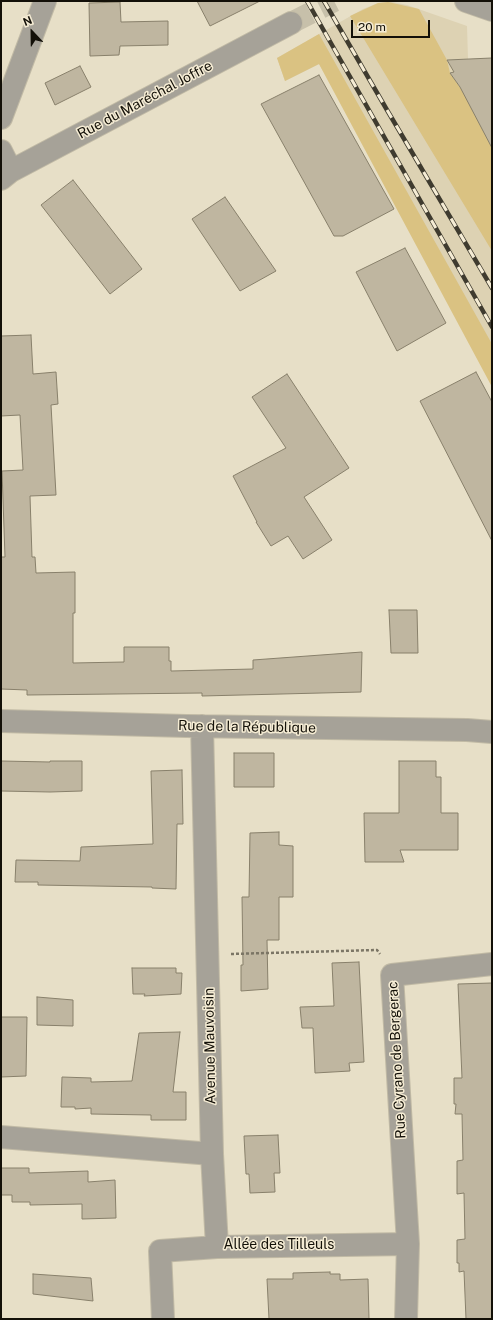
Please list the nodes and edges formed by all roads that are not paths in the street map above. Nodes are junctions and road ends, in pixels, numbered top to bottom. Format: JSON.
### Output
{"nodes":[{"id":1,"x":45,"y":1,"type":"edge"},
{"id":2,"x":466,"y":1,"type":"edge"},
{"id":3,"x":492,"y":10,"type":"edge"},
{"id":4,"x":291,"y":22,"type":"tunnel mouth"},
{"id":5,"x":1,"y":118,"type":"edge"},
{"id":6,"x":1,"y":151,"type":"edge"},
{"id":7,"x":6,"y":175,"type":"edge"},
{"id":8,"x":1,"y":721,"type":"edge"},
{"id":9,"x":202,"y":726,"type":"junction"},
{"id":10,"x":492,"y":732,"type":"edge"},
{"id":11,"x":492,"y":964,"type":"edge"},
{"id":12,"x":1,"y":1137,"type":"edge"},
{"id":13,"x":212,"y":1154,"type":"junction"},
{"id":14,"x":408,"y":1244,"type":"junction"},
{"id":15,"x":217,"y":1247,"type":"junction"},
{"id":16,"x":163,"y":1319,"type":"edge"},
{"id":17,"x":406,"y":1319,"type":"edge"}],
"edges":[{"from":1,"to":5,"type":"street"},
{"from":2,"to":3,"type":"street"},
{"from":4,"to":7,"type":"street","name":"Rue du Maréchal Joffre"},
{"from":6,"to":7,"type":"street"},
{"from":8,"to":9,"type":"street","name":"Rue de la République"},
{"from":9,"to":10,"type":"street","name":"Rue de la République"},
{"from":9,"to":13,"type":"street","name":"Avenue Mauvoisin"},
{"from":11,"to":14,"type":"street","name":"Rue Cyrano de Bergerac"},
{"from":12,"to":13,"type":"street"},
{"from":13,"to":15,"type":"street","name":"Allée des Tilleuls"},
{"from":14,"to":15,"type":"street","name":"Allée des Tilleuls"},
{"from":14,"to":17,"type":"street","name":"Rue Cyrano de Bergerac"},
{"from":15,"to":16,"type":"street"}]}
